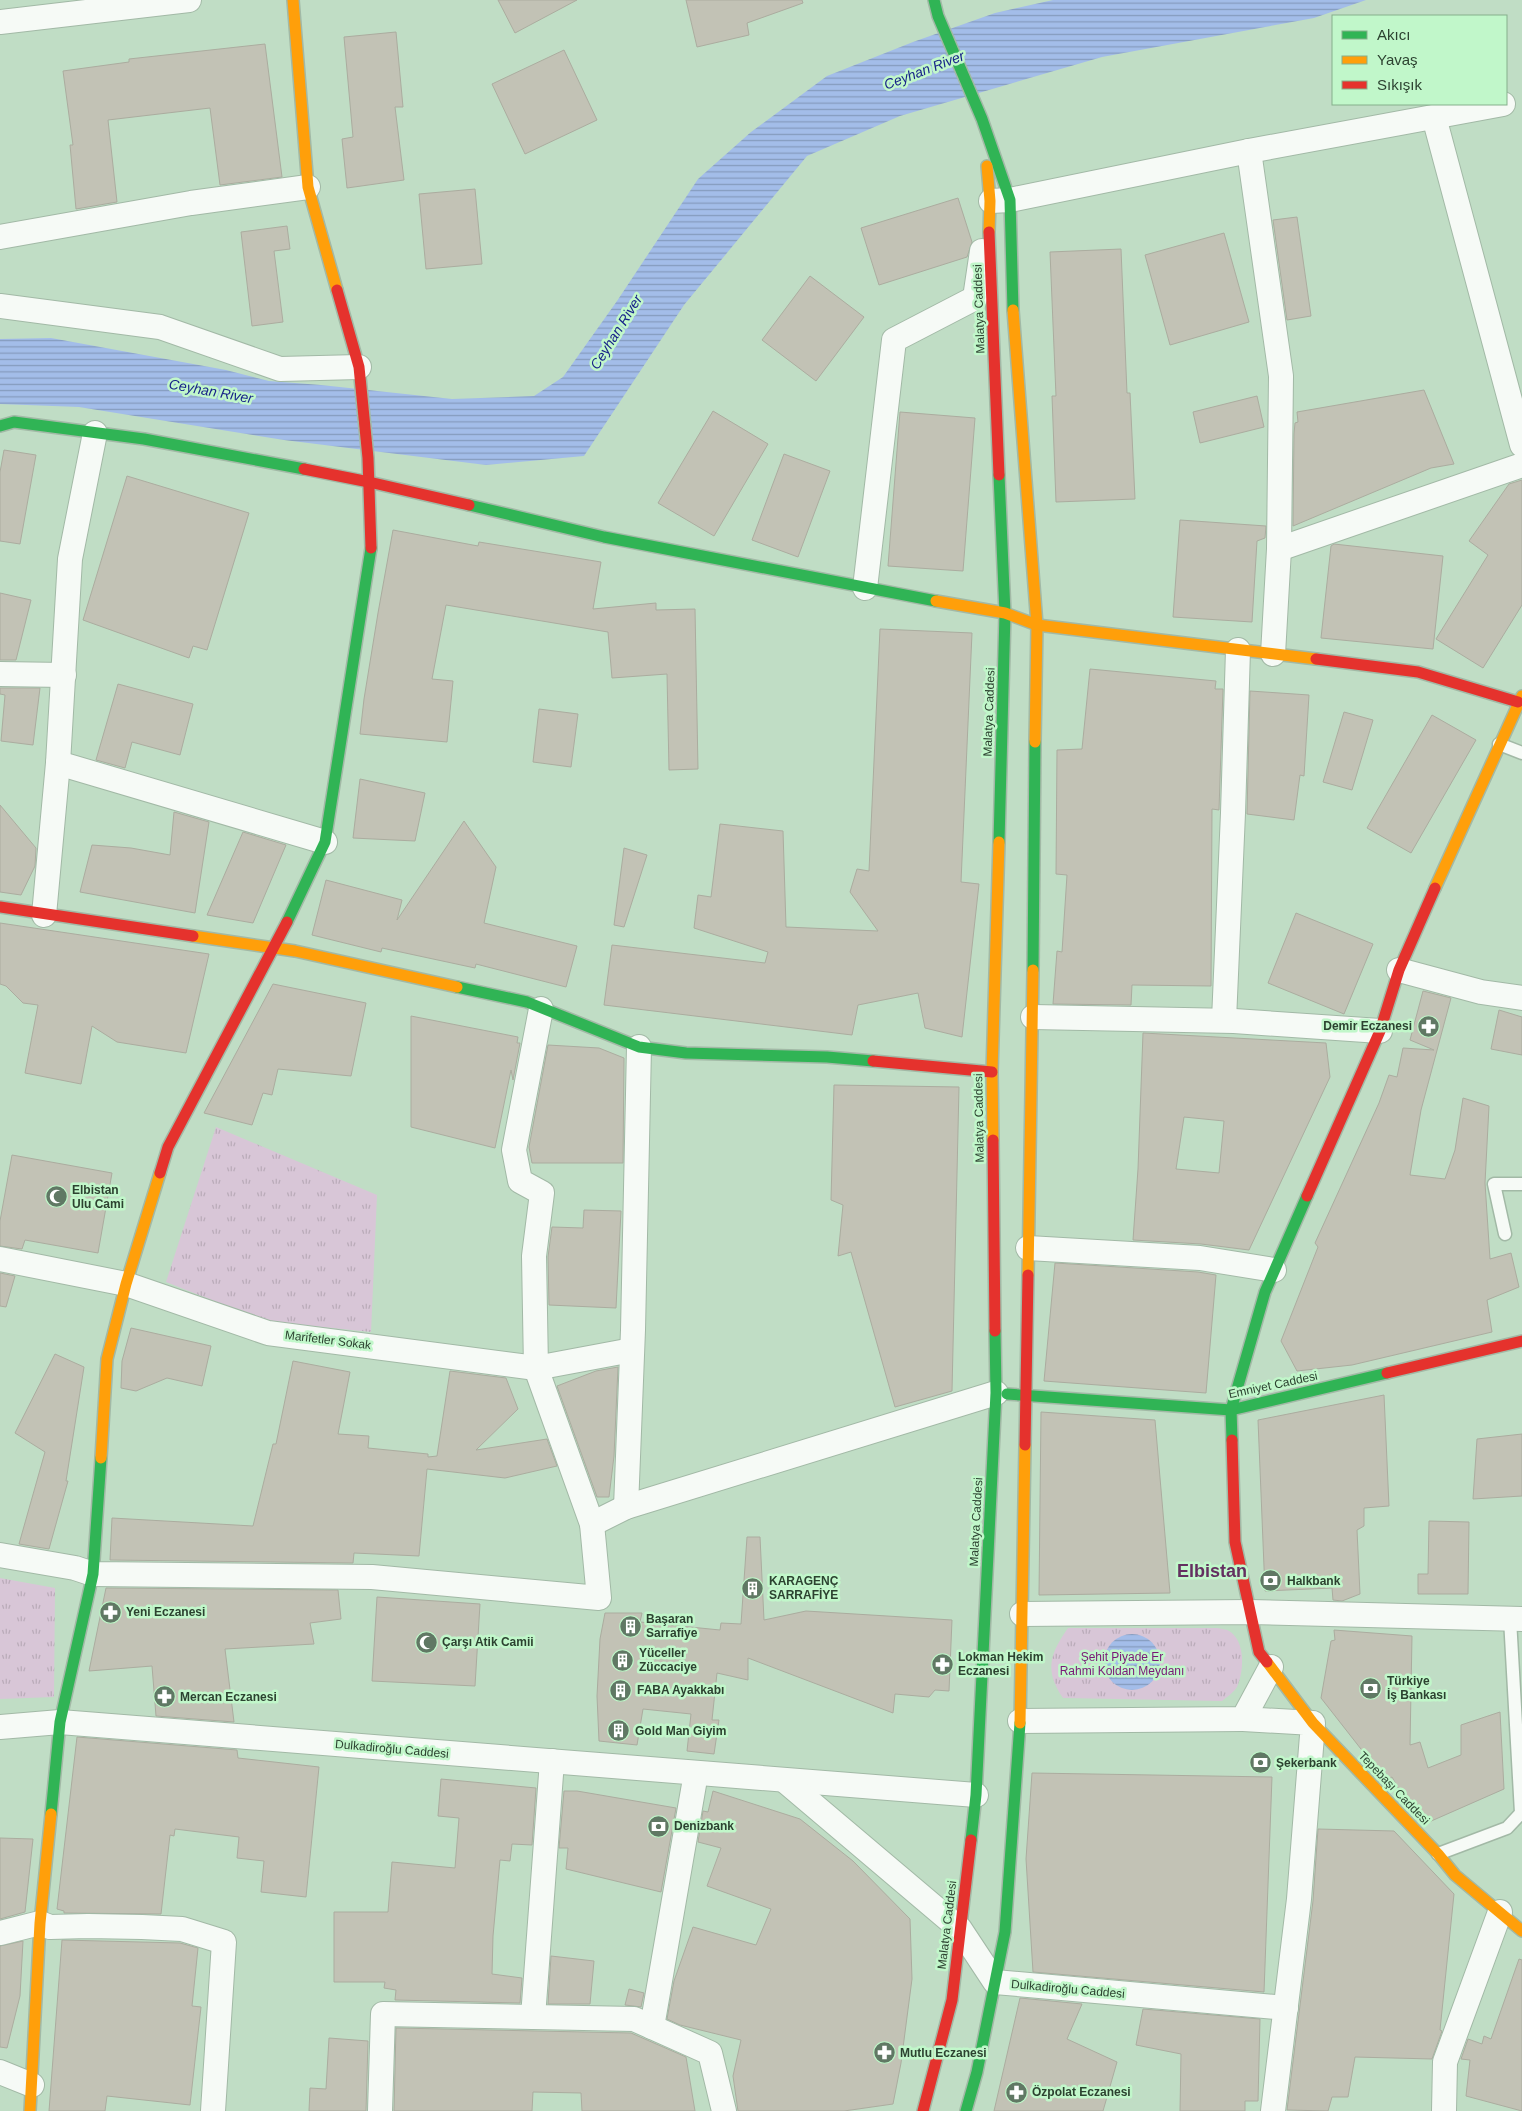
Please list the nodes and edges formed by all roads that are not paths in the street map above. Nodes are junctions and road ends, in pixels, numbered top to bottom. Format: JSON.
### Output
{"nodes":[{"id":1,"x":189,"y":0,"type":"edge"},
{"id":2,"x":293,"y":0,"type":"edge"},
{"id":3,"x":934,"y":0,"type":"edge"},
{"id":4,"x":0,"y":22,"type":"edge"},
{"id":5,"x":1522,"y":100,"type":"edge"},
{"id":6,"x":1507,"y":102,"type":"edge"},
{"id":7,"x":1494,"y":105,"type":"edge"},
{"id":8,"x":1434,"y":117,"type":"junction"},
{"id":9,"x":982,"y":119,"type":"junction"},
{"id":10,"x":1249,"y":151,"type":"junction"},
{"id":11,"x":308,"y":187,"type":"junction"},
{"id":12,"x":1000,"y":201,"type":"junction"},
{"id":13,"x":0,"y":237,"type":"edge"},
{"id":14,"x":0,"y":306,"type":"edge"},
{"id":15,"x":359,"y":367,"type":"junction"},
{"id":16,"x":0,"y":426,"type":"edge"},
{"id":17,"x":95,"y":433,"type":"junction"},
{"id":18,"x":1522,"y":445,"type":"edge"},
{"id":19,"x":1522,"y":465,"type":"edge"},
{"id":20,"x":369,"y":482,"type":"junction"},
{"id":21,"x":1279,"y":549,"type":"junction"},
{"id":22,"x":865,"y":588,"type":"junction"},
{"id":23,"x":1005,"y":613,"type":"junction"},
{"id":24,"x":1037,"y":625,"type":"junction"},
{"id":25,"x":1238,"y":650,"type":"junction"},
{"id":26,"x":1273,"y":654,"type":"junction"},
{"id":27,"x":0,"y":674,"type":"edge"},
{"id":28,"x":64,"y":675,"type":"junction"},
{"id":29,"x":1520,"y":699,"type":"edge"},
{"id":30,"x":1498,"y":744,"type":"junction"},
{"id":31,"x":1522,"y":753,"type":"edge"},
{"id":32,"x":58,"y":762,"type":"junction"},
{"id":33,"x":325,"y":842,"type":"junction"},
{"id":34,"x":0,"y":907,"type":"edge"},
{"id":35,"x":44,"y":915,"type":"junction"},
{"id":36,"x":275,"y":946,"type":"junction"},
{"id":37,"x":1399,"y":970,"type":"junction"},
{"id":38,"x":1522,"y":998,"type":"edge"},
{"id":39,"x":540,"y":1009,"type":"junction"},
{"id":40,"x":1033,"y":1017,"type":"junction"},
{"id":41,"x":1224,"y":1020,"type":"junction"},
{"id":42,"x":1380,"y":1031,"type":"junction"},
{"id":43,"x":639,"y":1047,"type":"junction"},
{"id":44,"x":992,"y":1072,"type":"junction"},
{"id":45,"x":1522,"y":1184,"type":"edge"},
{"id":46,"x":1505,"y":1234,"type":"dead end"},
{"id":47,"x":1028,"y":1248,"type":"junction"},
{"id":48,"x":0,"y":1259,"type":"edge"},
{"id":49,"x":1274,"y":1270,"type":"junction"},
{"id":50,"x":126,"y":1284,"type":"junction"},
{"id":51,"x":1522,"y":1341,"type":"edge"},
{"id":52,"x":632,"y":1350,"type":"junction"},
{"id":53,"x":536,"y":1368,"type":"junction"},
{"id":54,"x":996,"y":1393,"type":"junction"},
{"id":55,"x":1025,"y":1395,"type":"junction"},
{"id":56,"x":1231,"y":1410,"type":"junction"},
{"id":57,"x":626,"y":1506,"type":"junction"},
{"id":58,"x":592,"y":1524,"type":"junction"},
{"id":59,"x":0,"y":1555,"type":"edge"},
{"id":60,"x":93,"y":1574,"type":"junction"},
{"id":61,"x":1250,"y":1612,"type":"junction"},
{"id":62,"x":1022,"y":1614,"type":"junction"},
{"id":63,"x":1516,"y":1619,"type":"edge"},
{"id":64,"x":1265,"y":1659,"type":"junction"},
{"id":65,"x":1243,"y":1719,"type":"junction"},
{"id":66,"x":1020,"y":1721,"type":"junction"},
{"id":67,"x":60,"y":1722,"type":"junction"},
{"id":68,"x":1313,"y":1723,"type":"junction"},
{"id":69,"x":0,"y":1727,"type":"edge"},
{"id":70,"x":552,"y":1762,"type":"junction"},
{"id":71,"x":696,"y":1773,"type":"junction"},
{"id":72,"x":784,"y":1780,"type":"junction"},
{"id":73,"x":976,"y":1795,"type":"junction"},
{"id":74,"x":1522,"y":1813,"type":"edge"},
{"id":75,"x":1438,"y":1854,"type":"junction"},
{"id":76,"x":1500,"y":1912,"type":"junction"},
{"id":77,"x":40,"y":1923,"type":"junction"},
{"id":78,"x":960,"y":1929,"type":"junction"},
{"id":79,"x":1522,"y":1931,"type":"edge"},
{"id":80,"x":0,"y":1933,"type":"edge"},
{"id":81,"x":995,"y":1982,"type":"junction"},
{"id":82,"x":1286,"y":2008,"type":"junction"},
{"id":83,"x":533,"y":2017,"type":"junction"},
{"id":84,"x":652,"y":2027,"type":"junction"},
{"id":85,"x":0,"y":2072,"type":"edge"},
{"id":86,"x":32,"y":2085,"type":"junction"},
{"id":87,"x":30,"y":2111,"type":"edge"},
{"id":88,"x":213,"y":2111,"type":"edge"},
{"id":89,"x":380,"y":2111,"type":"edge"},
{"id":90,"x":724,"y":2111,"type":"edge"},
{"id":91,"x":923,"y":2111,"type":"edge"},
{"id":92,"x":966,"y":2111,"type":"edge"},
{"id":93,"x":1273,"y":2111,"type":"edge"},
{"id":94,"x":1444,"y":2111,"type":"edge"}],
"edges":[{"from":1,"to":4,"type":"street"},
{"from":2,"to":11,"type":"street"},
{"from":3,"to":9,"type":"street"},
{"from":5,"to":6,"type":"street"},
{"from":7,"to":8,"type":"street"},
{"from":8,"to":10,"type":"street"},
{"from":8,"to":18,"type":"street"},
{"from":9,"to":12,"type":"street"},
{"from":9,"to":12,"type":"street","name":"Malatya Caddesi"},
{"from":10,"to":12,"type":"street"},
{"from":10,"to":21,"type":"street"},
{"from":11,"to":13,"type":"street"},
{"from":11,"to":15,"type":"street"},
{"from":12,"to":22,"type":"street"},
{"from":12,"to":23,"type":"street","name":"Malatya Caddesi"},
{"from":12,"to":24,"type":"street"},
{"from":14,"to":15,"type":"street"},
{"from":15,"to":20,"type":"street"},
{"from":16,"to":17,"type":"street"},
{"from":17,"to":20,"type":"street"},
{"from":17,"to":28,"type":"street"},
{"from":19,"to":21,"type":"street"},
{"from":20,"to":22,"type":"street"},
{"from":20,"to":33,"type":"street"},
{"from":21,"to":26,"type":"street"},
{"from":22,"to":23,"type":"street"},
{"from":23,"to":24,"type":"street"},
{"from":23,"to":44,"type":"street","name":"Malatya Caddesi"},
{"from":24,"to":25,"type":"street"},
{"from":24,"to":40,"type":"street"},
{"from":25,"to":26,"type":"street"},
{"from":25,"to":41,"type":"street"},
{"from":26,"to":29,"type":"street"},
{"from":27,"to":28,"type":"street"},
{"from":28,"to":32,"type":"street"},
{"from":29,"to":30,"type":"street"},
{"from":30,"to":31,"type":"lane"},
{"from":30,"to":37,"type":"street"},
{"from":32,"to":33,"type":"street"},
{"from":32,"to":35,"type":"street"},
{"from":33,"to":36,"type":"street"},
{"from":34,"to":35,"type":"street"},
{"from":35,"to":36,"type":"street"},
{"from":36,"to":39,"type":"street"},
{"from":36,"to":50,"type":"street"},
{"from":37,"to":38,"type":"street"},
{"from":37,"to":42,"type":"street"},
{"from":39,"to":43,"type":"street"},
{"from":39,"to":53,"type":"street"},
{"from":40,"to":41,"type":"street"},
{"from":40,"to":47,"type":"street"},
{"from":41,"to":42,"type":"street"},
{"from":42,"to":49,"type":"street"},
{"from":43,"to":44,"type":"street"},
{"from":43,"to":52,"type":"street"},
{"from":44,"to":54,"type":"street","name":"Malatya Caddesi"},
{"from":45,"to":46,"type":"lane"},
{"from":47,"to":49,"type":"street"},
{"from":47,"to":55,"type":"street"},
{"from":48,"to":50,"type":"street","name":"Marifetler Sokak"},
{"from":49,"to":56,"type":"street"},
{"from":50,"to":53,"type":"street","name":"Marifetler Sokak"},
{"from":50,"to":60,"type":"street"},
{"from":51,"to":56,"type":"street","name":"Emniyet Caddesi"},
{"from":52,"to":53,"type":"street","name":"Marifetler Sokak"},
{"from":52,"to":57,"type":"street"},
{"from":53,"to":58,"type":"street"},
{"from":54,"to":55,"type":"street","name":"Emniyet Caddesi"},
{"from":54,"to":57,"type":"street"},
{"from":54,"to":73,"type":"street","name":"Malatya Caddesi"},
{"from":55,"to":56,"type":"street","name":"Emniyet Caddesi"},
{"from":55,"to":62,"type":"street"},
{"from":56,"to":61,"type":"street"},
{"from":57,"to":58,"type":"street"},
{"from":58,"to":60,"type":"street"},
{"from":59,"to":60,"type":"street"},
{"from":60,"to":67,"type":"street"},
{"from":61,"to":62,"type":"street"},
{"from":61,"to":63,"type":"street"},
{"from":61,"to":64,"type":"street"},
{"from":62,"to":66,"type":"street"},
{"from":63,"to":74,"type":"lane"},
{"from":64,"to":65,"type":"street"},
{"from":64,"to":68,"type":"street","name":"Tepebaşı Caddesi"},
{"from":65,"to":66,"type":"street"},
{"from":65,"to":68,"type":"street"},
{"from":66,"to":81,"type":"street"},
{"from":67,"to":69,"type":"street","name":"Dulkadiroğlu Caddesi"},
{"from":67,"to":70,"type":"street","name":"Dulkadiroğlu Caddesi"},
{"from":67,"to":77,"type":"street"},
{"from":68,"to":75,"type":"street","name":"Tepebaşı Caddesi"},
{"from":68,"to":82,"type":"street"},
{"from":70,"to":71,"type":"street","name":"Dulkadiroğlu Caddesi"},
{"from":70,"to":83,"type":"street"},
{"from":71,"to":72,"type":"street","name":"Dulkadiroğlu Caddesi"},
{"from":71,"to":84,"type":"street"},
{"from":72,"to":73,"type":"street","name":"Dulkadiroğlu Caddesi"},
{"from":72,"to":78,"type":"street","name":"Dulkadiroğlu Caddesi"},
{"from":73,"to":78,"type":"street","name":"Malatya Caddesi"},
{"from":74,"to":75,"type":"lane"},
{"from":75,"to":76,"type":"street","name":"Tepebaşı Caddesi"},
{"from":76,"to":79,"type":"street","name":"Tepebaşı Caddesi"},
{"from":76,"to":94,"type":"street"},
{"from":77,"to":80,"type":"street"},
{"from":77,"to":86,"type":"street"},
{"from":77,"to":88,"type":"street"},
{"from":78,"to":81,"type":"street","name":"Dulkadiroğlu Caddesi"},
{"from":78,"to":91,"type":"street","name":"Malatya Caddesi"},
{"from":81,"to":82,"type":"street","name":"Dulkadiroğlu Caddesi"},
{"from":81,"to":92,"type":"street"},
{"from":82,"to":93,"type":"street"},
{"from":83,"to":84,"type":"street"},
{"from":83,"to":89,"type":"street"},
{"from":84,"to":90,"type":"street"},
{"from":85,"to":86,"type":"street"},
{"from":86,"to":87,"type":"street"}]}
